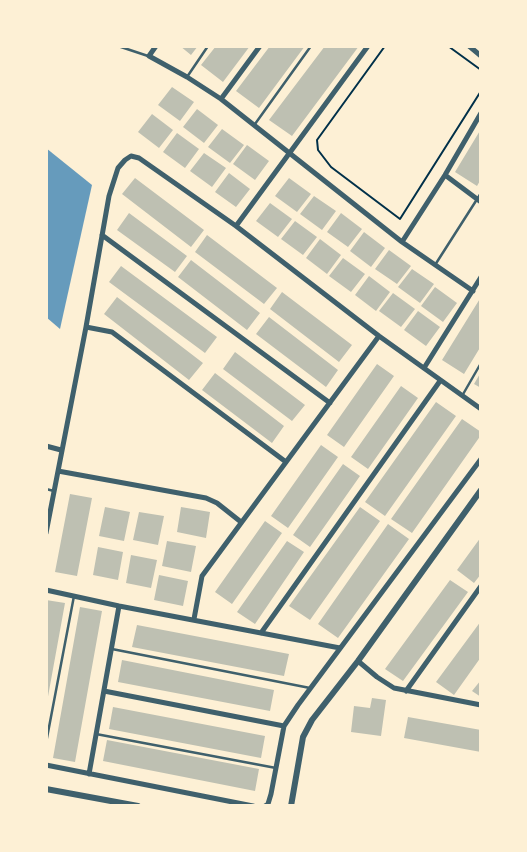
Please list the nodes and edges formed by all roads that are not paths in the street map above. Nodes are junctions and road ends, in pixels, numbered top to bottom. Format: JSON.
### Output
{"nodes":[{"id":1,"x":118,"y":46,"type":"edge"},
{"id":2,"x":156,"y":46,"type":"edge"},
{"id":3,"x":208,"y":46,"type":"edge"},
{"id":4,"x":260,"y":46,"type":"edge"},
{"id":5,"x":311,"y":46,"type":"edge"},
{"id":6,"x":368,"y":46,"type":"edge"},
{"id":7,"x":468,"y":46,"type":"edge"},
{"id":8,"x":149,"y":56,"type":"junction"},
{"id":9,"x":481,"y":56,"type":"edge"},
{"id":10,"x":187,"y":77,"type":"junction"},
{"id":11,"x":222,"y":100,"type":"junction"},
{"id":12,"x":481,"y":113,"type":"edge"},
{"id":13,"x":254,"y":126,"type":"junction"},
{"id":14,"x":290,"y":152,"type":"junction"},
{"id":15,"x":445,"y":175,"type":"junction"},
{"id":16,"x":481,"y":192,"type":"edge"},
{"id":17,"x":479,"y":200,"type":"edge"},
{"id":18,"x":236,"y":226,"type":"junction"},
{"id":19,"x":102,"y":235,"type":"junction"},
{"id":20,"x":402,"y":242,"type":"junction"},
{"id":21,"x":435,"y":265,"type":"junction"},
{"id":22,"x":481,"y":277,"type":"edge"},
{"id":23,"x":473,"y":291,"type":"junction"},
{"id":24,"x":86,"y":327,"type":"junction"},
{"id":25,"x":380,"y":336,"type":"junction"},
{"id":26,"x":481,"y":363,"type":"edge"},
{"id":27,"x":424,"y":368,"type":"junction"},
{"id":28,"x":440,"y":381,"type":"junction"},
{"id":29,"x":462,"y":396,"type":"junction"},
{"id":30,"x":330,"y":403,"type":"junction"},
{"id":31,"x":481,"y":410,"type":"edge"},
{"id":32,"x":46,"y":446,"type":"edge"},
{"id":33,"x":61,"y":450,"type":"junction"},
{"id":34,"x":481,"y":459,"type":"edge"},
{"id":35,"x":286,"y":462,"type":"junction"},
{"id":36,"x":58,"y":471,"type":"junction"},
{"id":37,"x":46,"y":489,"type":"edge"},
{"id":38,"x":54,"y":490,"type":"junction"},
{"id":39,"x":481,"y":490,"type":"edge"},
{"id":40,"x":241,"y":522,"type":"junction"},
{"id":41,"x":46,"y":532,"type":"edge"},
{"id":42,"x":481,"y":586,"type":"edge"},
{"id":43,"x":46,"y":590,"type":"edge"},
{"id":44,"x":74,"y":596,"type":"junction"},
{"id":45,"x":119,"y":606,"type":"junction"},
{"id":46,"x":194,"y":619,"type":"junction"},
{"id":47,"x":261,"y":633,"type":"junction"},
{"id":48,"x":340,"y":648,"type":"junction"},
{"id":49,"x":110,"y":649,"type":"junction"},
{"id":50,"x":358,"y":660,"type":"junction"},
{"id":51,"x":310,"y":688,"type":"junction"},
{"id":52,"x":104,"y":691,"type":"junction"},
{"id":53,"x":406,"y":691,"type":"junction"},
{"id":54,"x":481,"y":705,"type":"edge"},
{"id":55,"x":284,"y":726,"type":"junction"},
{"id":56,"x":96,"y":734,"type":"junction"},
{"id":57,"x":46,"y":742,"type":"edge"},
{"id":58,"x":46,"y":765,"type":"edge"},
{"id":59,"x":276,"y":768,"type":"junction"},
{"id":60,"x":89,"y":774,"type":"junction"},
{"id":61,"x":46,"y":789,"type":"edge"},
{"id":62,"x":134,"y":805,"type":"edge"},
{"id":63,"x":253,"y":806,"type":"edge"},
{"id":64,"x":264,"y":806,"type":"edge"},
{"id":65,"x":291,"y":806,"type":"edge"}],
"edges":[{"from":1,"to":8,"type":"lane"},
{"from":2,"to":8,"type":"street"},
{"from":3,"to":10,"type":"lane"},
{"from":4,"to":11,"type":"street"},
{"from":5,"to":13,"type":"lane"},
{"from":6,"to":14,"type":"street"},
{"from":7,"to":9,"type":"street"},
{"from":8,"to":10,"type":"street"},
{"from":10,"to":11,"type":"street"},
{"from":11,"to":13,"type":"street"},
{"from":12,"to":15,"type":"street"},
{"from":13,"to":14,"type":"street"},
{"from":14,"to":18,"type":"street"},
{"from":14,"to":20,"type":"street"},
{"from":15,"to":17,"type":"street"},
{"from":15,"to":20,"type":"street"},
{"from":16,"to":17,"type":"lane"},
{"from":17,"to":21,"type":"lane"},
{"from":18,"to":19,"type":"street"},
{"from":18,"to":25,"type":"street"},
{"from":19,"to":24,"type":"street"},
{"from":19,"to":30,"type":"street"},
{"from":20,"to":21,"type":"street"},
{"from":21,"to":23,"type":"street"},
{"from":22,"to":23,"type":"street"},
{"from":23,"to":27,"type":"street"},
{"from":24,"to":33,"type":"street"},
{"from":24,"to":35,"type":"street"},
{"from":25,"to":27,"type":"street"},
{"from":25,"to":30,"type":"street"},
{"from":26,"to":29,"type":"lane"},
{"from":27,"to":28,"type":"street"},
{"from":28,"to":29,"type":"street"},
{"from":28,"to":47,"type":"street"},
{"from":29,"to":31,"type":"street"},
{"from":30,"to":35,"type":"street"},
{"from":32,"to":33,"type":"street"},
{"from":33,"to":36,"type":"street"},
{"from":34,"to":48,"type":"street"},
{"from":35,"to":40,"type":"street"},
{"from":36,"to":38,"type":"street"},
{"from":36,"to":40,"type":"street"},
{"from":37,"to":38,"type":"lane"},
{"from":38,"to":41,"type":"street"},
{"from":39,"to":50,"type":"street"},
{"from":40,"to":46,"type":"street"},
{"from":42,"to":53,"type":"street"},
{"from":43,"to":44,"type":"street"},
{"from":44,"to":45,"type":"street"},
{"from":44,"to":57,"type":"lane"},
{"from":45,"to":46,"type":"street"},
{"from":45,"to":49,"type":"street"},
{"from":46,"to":47,"type":"street"},
{"from":47,"to":48,"type":"street"},
{"from":48,"to":51,"type":"street"},
{"from":49,"to":51,"type":"lane"},
{"from":49,"to":52,"type":"street"},
{"from":50,"to":53,"type":"street"},
{"from":50,"to":65,"type":"street"},
{"from":51,"to":55,"type":"street"},
{"from":52,"to":55,"type":"street"},
{"from":52,"to":56,"type":"street"},
{"from":53,"to":54,"type":"street"},
{"from":55,"to":59,"type":"street"},
{"from":56,"to":59,"type":"lane"},
{"from":56,"to":60,"type":"street"},
{"from":58,"to":60,"type":"street"},
{"from":59,"to":64,"type":"street"},
{"from":60,"to":63,"type":"street"},
{"from":61,"to":62,"type":"street"}]}
